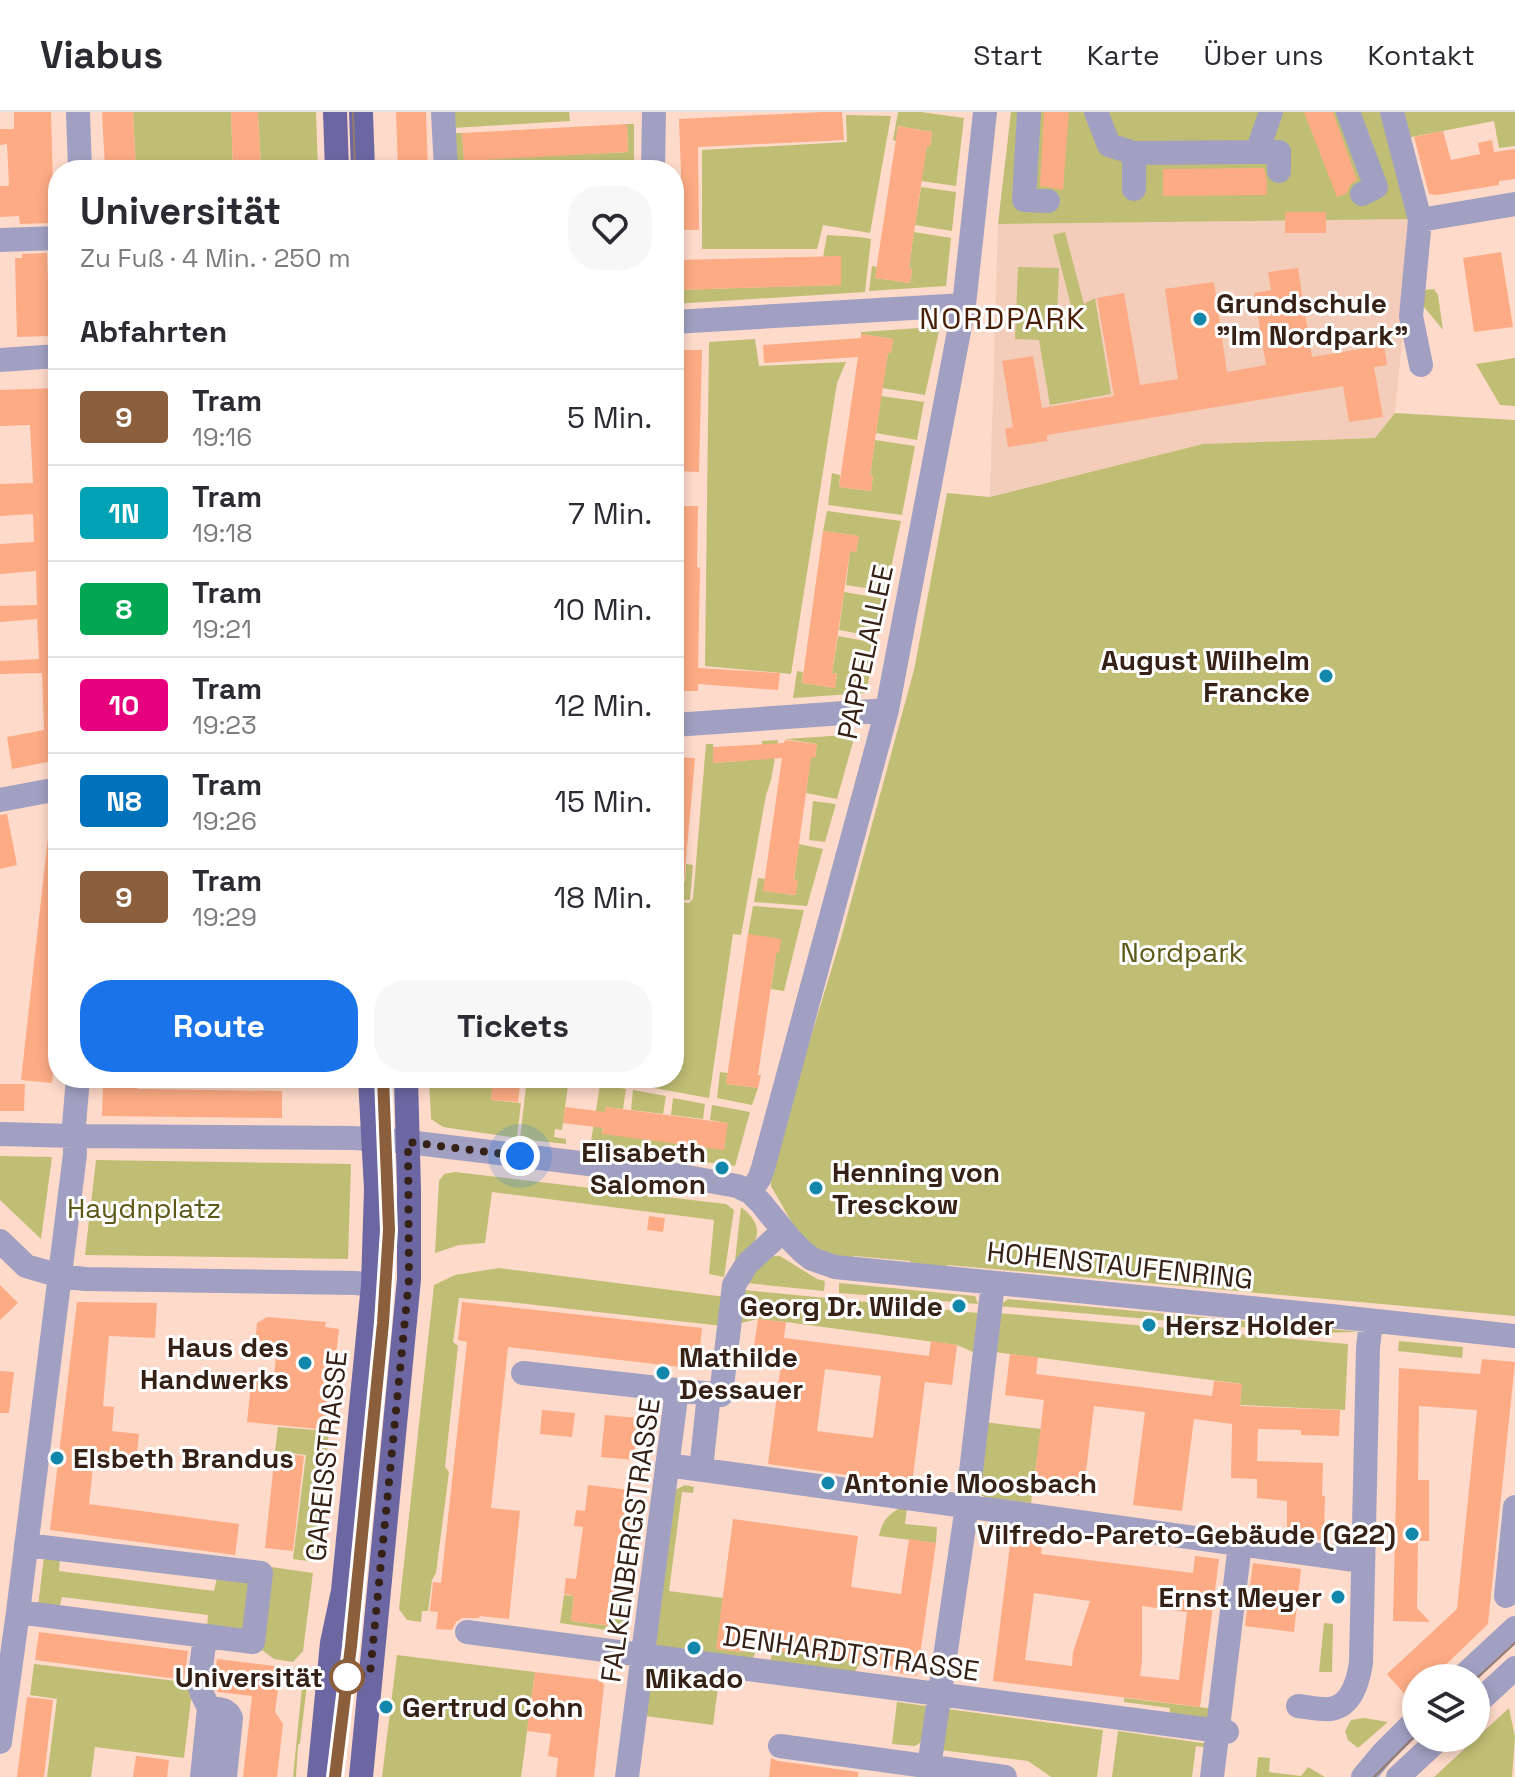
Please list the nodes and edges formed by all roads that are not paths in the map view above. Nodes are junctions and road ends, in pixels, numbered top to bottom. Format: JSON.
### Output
{"nodes":[{"id":1,"x":78,"y":112,"type":"edge"},
{"id":2,"x":335,"y":112,"type":"edge"},
{"id":3,"x":361,"y":112,"type":"edge"},
{"id":4,"x":443,"y":112,"type":"edge"},
{"id":5,"x":654,"y":112,"type":"edge"},
{"id":6,"x":985,"y":112,"type":"edge"},
{"id":7,"x":1029,"y":112,"type":"edge"},
{"id":8,"x":1096,"y":112,"type":"edge"},
{"id":9,"x":1271,"y":112,"type":"edge"},
{"id":10,"x":1348,"y":112,"type":"edge"},
{"id":11,"x":1392,"y":112,"type":"edge"},
{"id":12,"x":1257,"y":152,"type":"junction"},
{"id":13,"x":1134,"y":153,"type":"junction"},
{"id":14,"x":80,"y":160,"type":"edge"},
{"id":15,"x":337,"y":160,"type":"edge"},
{"id":16,"x":363,"y":160,"type":"edge"},
{"id":17,"x":445,"y":160,"type":"edge"},
{"id":18,"x":653,"y":160,"type":"edge"},
{"id":19,"x":1279,"y":171,"type":"dead end"},
{"id":20,"x":1134,"y":189,"type":"dead end"},
{"id":21,"x":1362,"y":194,"type":"dead end"},
{"id":22,"x":1048,"y":201,"type":"dead end"},
{"id":23,"x":1515,"y":204,"type":"edge"},
{"id":24,"x":1420,"y":220,"type":"junction"},
{"id":25,"x":48,"y":238,"type":"edge"},
{"id":26,"x":0,"y":240,"type":"edge"},
{"id":27,"x":964,"y":305,"type":"junction"},
{"id":28,"x":684,"y":321,"type":"edge"},
{"id":29,"x":48,"y":357,"type":"edge"},
{"id":30,"x":0,"y":360,"type":"edge"},
{"id":31,"x":1421,"y":365,"type":"dead end"},
{"id":32,"x":887,"y":710,"type":"junction"},
{"id":33,"x":684,"y":724,"type":"edge"},
{"id":34,"x":48,"y":791,"type":"edge"},
{"id":35,"x":0,"y":800,"type":"edge"},
{"id":36,"x":77,"y":1088,"type":"edge"},
{"id":37,"x":371,"y":1088,"type":"edge"},
{"id":38,"x":406,"y":1088,"type":"edge"},
{"id":39,"x":0,"y":1134,"type":"edge"},
{"id":40,"x":74,"y":1136,"type":"junction"},
{"id":41,"x":375,"y":1139,"type":"junction"},
{"id":42,"x":408,"y":1142,"type":"junction"},
{"id":43,"x":750,"y":1192,"type":"junction"},
{"id":44,"x":783,"y":1231,"type":"junction"},
{"id":45,"x":0,"y":1241,"type":"edge"},
{"id":46,"x":60,"y":1276,"type":"junction"},
{"id":47,"x":993,"y":1283,"type":"junction"},
{"id":48,"x":373,"y":1285,"type":"junction"},
{"id":49,"x":1371,"y":1321,"type":"junction"},
{"id":50,"x":1515,"y":1336,"type":"edge"},
{"id":51,"x":523,"y":1373,"type":"dead end"},
{"id":52,"x":677,"y":1390,"type":"junction"},
{"id":53,"x":709,"y":1394,"type":"junction"},
{"id":54,"x":667,"y":1465,"type":"junction"},
{"id":55,"x":701,"y":1469,"type":"junction"},
{"id":56,"x":967,"y":1506,"type":"junction"},
{"id":57,"x":1515,"y":1507,"type":"edge"},
{"id":58,"x":1240,"y":1544,"type":"junction"},
{"id":59,"x":26,"y":1545,"type":"junction"},
{"id":60,"x":1362,"y":1561,"type":"junction"},
{"id":61,"x":1506,"y":1596,"type":"dead end"},
{"id":62,"x":18,"y":1612,"type":"junction"},
{"id":63,"x":1515,"y":1628,"type":"edge"},
{"id":64,"x":467,"y":1632,"type":"dead end"},
{"id":65,"x":205,"y":1636,"type":"junction"},
{"id":66,"x":642,"y":1656,"type":"junction"},
{"id":67,"x":1476,"y":1664,"type":"edge"},
{"id":68,"x":1515,"y":1668,"type":"edge"},
{"id":69,"x":1490,"y":1691,"type":"edge"},
{"id":70,"x":939,"y":1695,"type":"junction"},
{"id":71,"x":1298,"y":1706,"type":"dead end"},
{"id":72,"x":209,"y":1708,"type":"junction"},
{"id":73,"x":1223,"y":1732,"type":"junction"},
{"id":74,"x":1402,"y":1734,"type":"edge"},
{"id":75,"x":0,"y":1742,"type":"edge"},
{"id":76,"x":780,"y":1746,"type":"dead end"},
{"id":77,"x":1425,"y":1752,"type":"edge"},
{"id":78,"x":929,"y":1767,"type":"junction"},
{"id":79,"x":1405,"y":1770,"type":"edge"},
{"id":80,"x":202,"y":1777,"type":"edge"},
{"id":81,"x":225,"y":1777,"type":"edge"},
{"id":82,"x":319,"y":1777,"type":"edge"},
{"id":83,"x":361,"y":1777,"type":"edge"},
{"id":84,"x":627,"y":1777,"type":"edge"},
{"id":85,"x":1005,"y":1777,"type":"edge"},
{"id":86,"x":1212,"y":1777,"type":"edge"},
{"id":87,"x":1363,"y":1777,"type":"edge"}],
"edges":[{"from":1,"to":14,"type":"street"},
{"from":2,"to":15,"type":"main road"},
{"from":3,"to":16,"type":"main road"},
{"from":4,"to":17,"type":"street"},
{"from":5,"to":18,"type":"street"},
{"from":6,"to":27,"type":"street","name":"PAPPELALLEE"},
{"from":7,"to":22,"type":"street"},
{"from":8,"to":13,"type":"street"},
{"from":9,"to":12,"type":"street"},
{"from":10,"to":21,"type":"street"},
{"from":11,"to":24,"type":"street"},
{"from":12,"to":13,"type":"street"},
{"from":12,"to":19,"type":"street"},
{"from":13,"to":20,"type":"street"},
{"from":23,"to":24,"type":"street"},
{"from":24,"to":31,"type":"street"},
{"from":25,"to":26,"type":"street"},
{"from":27,"to":28,"type":"street"},
{"from":27,"to":32,"type":"street","name":"PAPPELALLEE"},
{"from":29,"to":30,"type":"street"},
{"from":32,"to":33,"type":"street"},
{"from":32,"to":43,"type":"street","name":"PAPPELALLEE"},
{"from":34,"to":35,"type":"street"},
{"from":36,"to":40,"type":"street"},
{"from":37,"to":41,"type":"main road","name":"GAREISSTRASSE"},
{"from":38,"to":42,"type":"main road"},
{"from":39,"to":40,"type":"street"},
{"from":40,"to":41,"type":"street"},
{"from":40,"to":46,"type":"street"},
{"from":41,"to":42,"type":"street"},
{"from":41,"to":48,"type":"main road","name":"GAREISSTRASSE"},
{"from":42,"to":43,"type":"street"},
{"from":42,"to":83,"type":"main road"},
{"from":43,"to":44,"type":"street","name":"HOHENSTAUFENRING"},
{"from":44,"to":47,"type":"street","name":"HOHENSTAUFENRING"},
{"from":44,"to":53,"type":"street"},
{"from":45,"to":46,"type":"street"},
{"from":46,"to":48,"type":"street"},
{"from":46,"to":59,"type":"street"},
{"from":47,"to":49,"type":"street","name":"HOHENSTAUFENRING"},
{"from":47,"to":56,"type":"street"},
{"from":48,"to":82,"type":"main road","name":"GAREISSTRASSE"},
{"from":49,"to":50,"type":"street","name":"HOHENSTAUFENRING"},
{"from":49,"to":60,"type":"street"},
{"from":51,"to":52,"type":"street"},
{"from":52,"to":53,"type":"street","name":"FALKENBERGSTRASSE"},
{"from":52,"to":54,"type":"street","name":"FALKENBERGSTRASSE"},
{"from":53,"to":55,"type":"street"},
{"from":54,"to":55,"type":"street"},
{"from":54,"to":66,"type":"street","name":"FALKENBERGSTRASSE"},
{"from":55,"to":56,"type":"street"},
{"from":56,"to":58,"type":"street"},
{"from":56,"to":70,"type":"street"},
{"from":57,"to":61,"type":"street"},
{"from":58,"to":60,"type":"street"},
{"from":58,"to":73,"type":"street"},
{"from":59,"to":62,"type":"street"},
{"from":59,"to":65,"type":"street"},
{"from":60,"to":71,"type":"street"},
{"from":62,"to":65,"type":"street"},
{"from":62,"to":75,"type":"street"},
{"from":63,"to":67,"type":"street"},
{"from":64,"to":66,"type":"street","name":"DENHARDTSTRASSE"},
{"from":65,"to":72,"type":"street"},
{"from":66,"to":70,"type":"street","name":"DENHARDTSTRASSE"},
{"from":66,"to":84,"type":"street","name":"FALKENBERGSTRASSE"},
{"from":68,"to":69,"type":"street"},
{"from":70,"to":73,"type":"street","name":"DENHARDTSTRASSE"},
{"from":70,"to":78,"type":"street"},
{"from":72,"to":80,"type":"street"},
{"from":72,"to":81,"type":"street"},
{"from":73,"to":86,"type":"street"},
{"from":74,"to":87,"type":"street"},
{"from":76,"to":78,"type":"street"},
{"from":77,"to":79,"type":"street"},
{"from":78,"to":85,"type":"street"}]}
